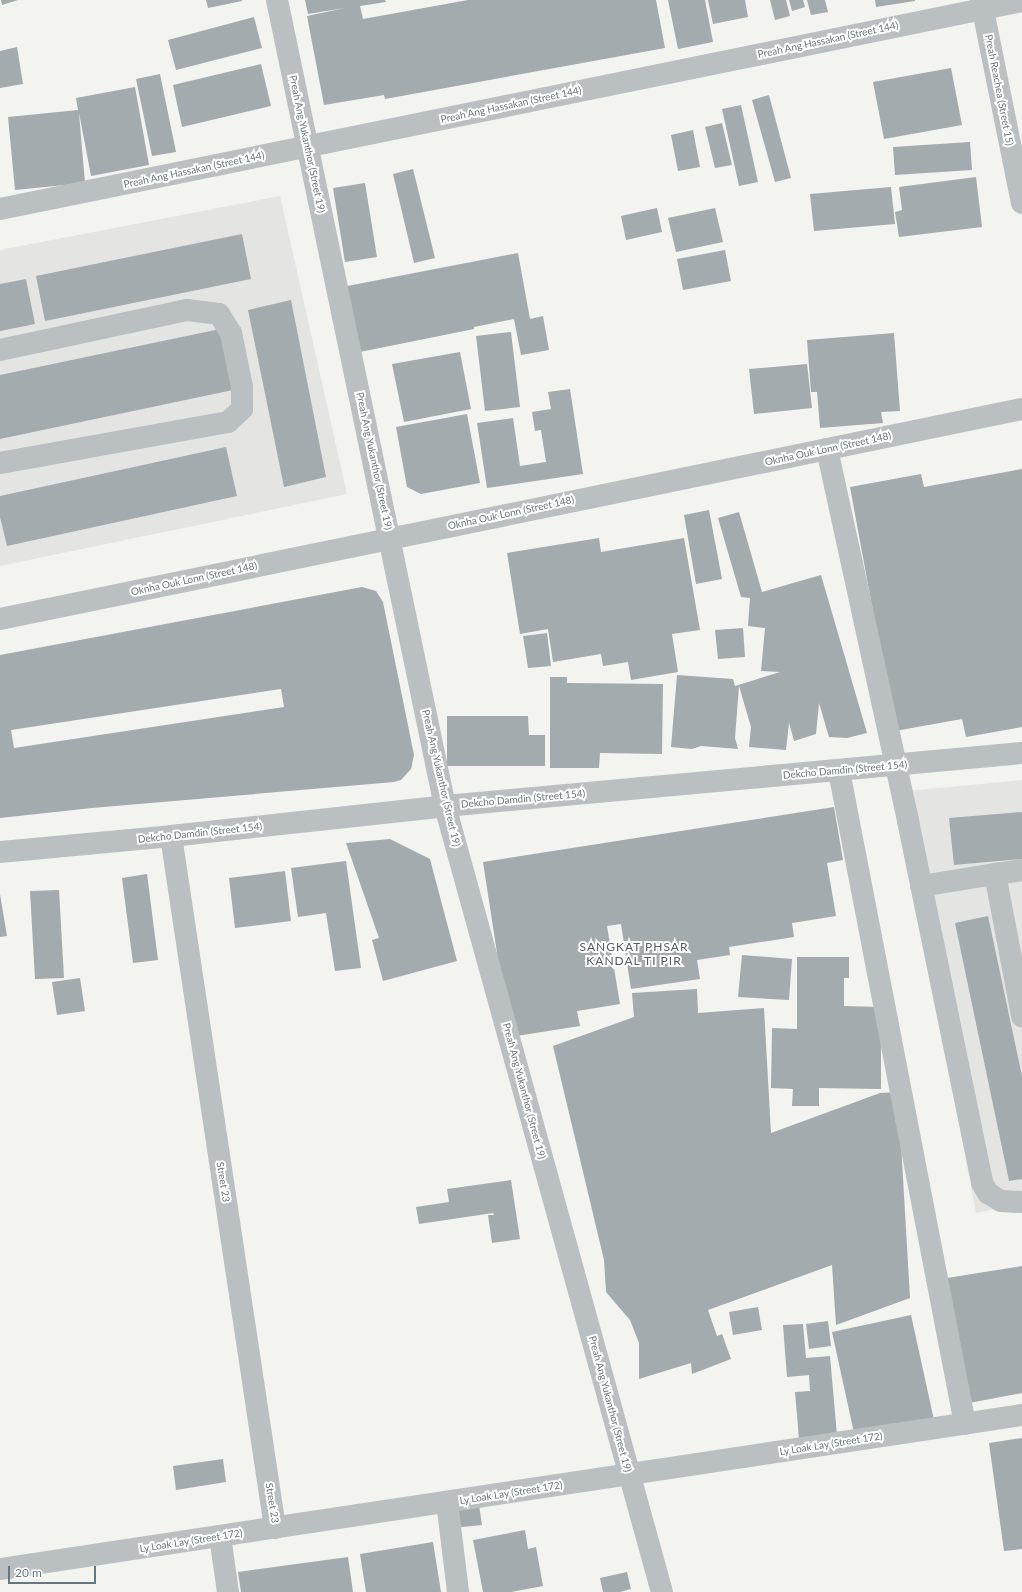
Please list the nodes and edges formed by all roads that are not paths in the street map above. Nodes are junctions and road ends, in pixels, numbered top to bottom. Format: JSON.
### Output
{"nodes":[{"id":1,"x":277,"y":0,"type":"edge"},
{"id":2,"x":1022,"y":1,"type":"edge"},
{"id":3,"x":982,"y":4,"type":"edge"},
{"id":4,"x":308,"y":146,"type":"junction"},
{"id":5,"x":1022,"y":203,"type":"edge"},
{"id":6,"x":0,"y":209,"type":"edge"},
{"id":7,"x":0,"y":350,"type":"edge"},
{"id":8,"x":1022,"y":409,"type":"edge"},
{"id":9,"x":827,"y":449,"type":"junction"},
{"id":10,"x":0,"y":463,"type":"edge"},
{"id":11,"x":390,"y":538,"type":"junction"},
{"id":12,"x":0,"y":619,"type":"edge"},
{"id":13,"x":1022,"y":753,"type":"edge"},
{"id":14,"x":894,"y":765,"type":"junction"},
{"id":15,"x":839,"y":771,"type":"junction"},
{"id":16,"x":445,"y":806,"type":"junction"},
{"id":17,"x":170,"y":836,"type":"junction"},
{"id":18,"x":0,"y":852,"type":"edge"},
{"id":19,"x":1022,"y":870,"type":"edge"},
{"id":20,"x":995,"y":874,"type":"junction"},
{"id":21,"x":921,"y":886,"type":"junction"},
{"id":22,"x":1022,"y":1016,"type":"edge"},
{"id":23,"x":1022,"y":1202,"type":"edge"},
{"id":24,"x":1022,"y":1415,"type":"edge"},
{"id":25,"x":964,"y":1424,"type":"junction"},
{"id":26,"x":630,"y":1474,"type":"junction"},
{"id":27,"x":447,"y":1502,"type":"junction"},
{"id":28,"x":276,"y":1528,"type":"junction"},
{"id":29,"x":220,"y":1536,"type":"junction"},
{"id":30,"x":0,"y":1569,"type":"edge"},
{"id":31,"x":228,"y":1592,"type":"edge"},
{"id":32,"x":458,"y":1592,"type":"edge"},
{"id":33,"x":662,"y":1592,"type":"edge"}],
"edges":[{"from":1,"to":4,"type":"street","name":"Preah Ang Yukanthor (Street 19)"},
{"from":2,"to":3,"type":"street","name":"Preah Ang Hassakan (Street 144)"},
{"from":3,"to":4,"type":"street","name":"Preah Ang Hassakan (Street 144)"},
{"from":3,"to":5,"type":"street","name":"Preah Reachea (Street 15)"},
{"from":4,"to":6,"type":"street","name":"Preah Ang Hassakan (Street 144)"},
{"from":4,"to":11,"type":"street","name":"Preah Ang Yukanthor (Street 19)"},
{"from":7,"to":10,"type":"street"},
{"from":8,"to":9,"type":"street","name":"Oknha Ouk Lonn (Street 148)"},
{"from":9,"to":11,"type":"street","name":"Oknha Ouk Lonn (Street 148)"},
{"from":9,"to":14,"type":"street"},
{"from":11,"to":12,"type":"street","name":"Oknha Ouk Lonn (Street 148)"},
{"from":11,"to":16,"type":"street","name":"Preah Ang Yukanthor (Street 19)"},
{"from":13,"to":14,"type":"street","name":"Dekcho Damdin (Street 154)"},
{"from":14,"to":15,"type":"street","name":"Dekcho Damdin (Street 154)"},
{"from":14,"to":21,"type":"street"},
{"from":15,"to":16,"type":"street","name":"Dekcho Damdin (Street 154)"},
{"from":15,"to":25,"type":"street"},
{"from":16,"to":17,"type":"street","name":"Dekcho Damdin (Street 154)"},
{"from":16,"to":26,"type":"street","name":"Preah Ang Yukanthor (Street 19)"},
{"from":17,"to":18,"type":"street","name":"Dekcho Damdin (Street 154)"},
{"from":17,"to":28,"type":"street","name":"Street 23"},
{"from":19,"to":20,"type":"street"},
{"from":20,"to":21,"type":"street"},
{"from":20,"to":22,"type":"street"},
{"from":21,"to":23,"type":"street"},
{"from":24,"to":25,"type":"street","name":"Ly Loak Lay (Street 172)"},
{"from":25,"to":26,"type":"street","name":"Ly Loak Lay (Street 172)"},
{"from":26,"to":27,"type":"street","name":"Ly Loak Lay (Street 172)"},
{"from":26,"to":33,"type":"street","name":"Preah Ang Yukanthor (Street 19)"},
{"from":27,"to":28,"type":"street","name":"Ly Loak Lay (Street 172)"},
{"from":27,"to":32,"type":"street"},
{"from":28,"to":29,"type":"street","name":"Ly Loak Lay (Street 172)"},
{"from":29,"to":30,"type":"street","name":"Ly Loak Lay (Street 172)"},
{"from":29,"to":31,"type":"street"}]}
